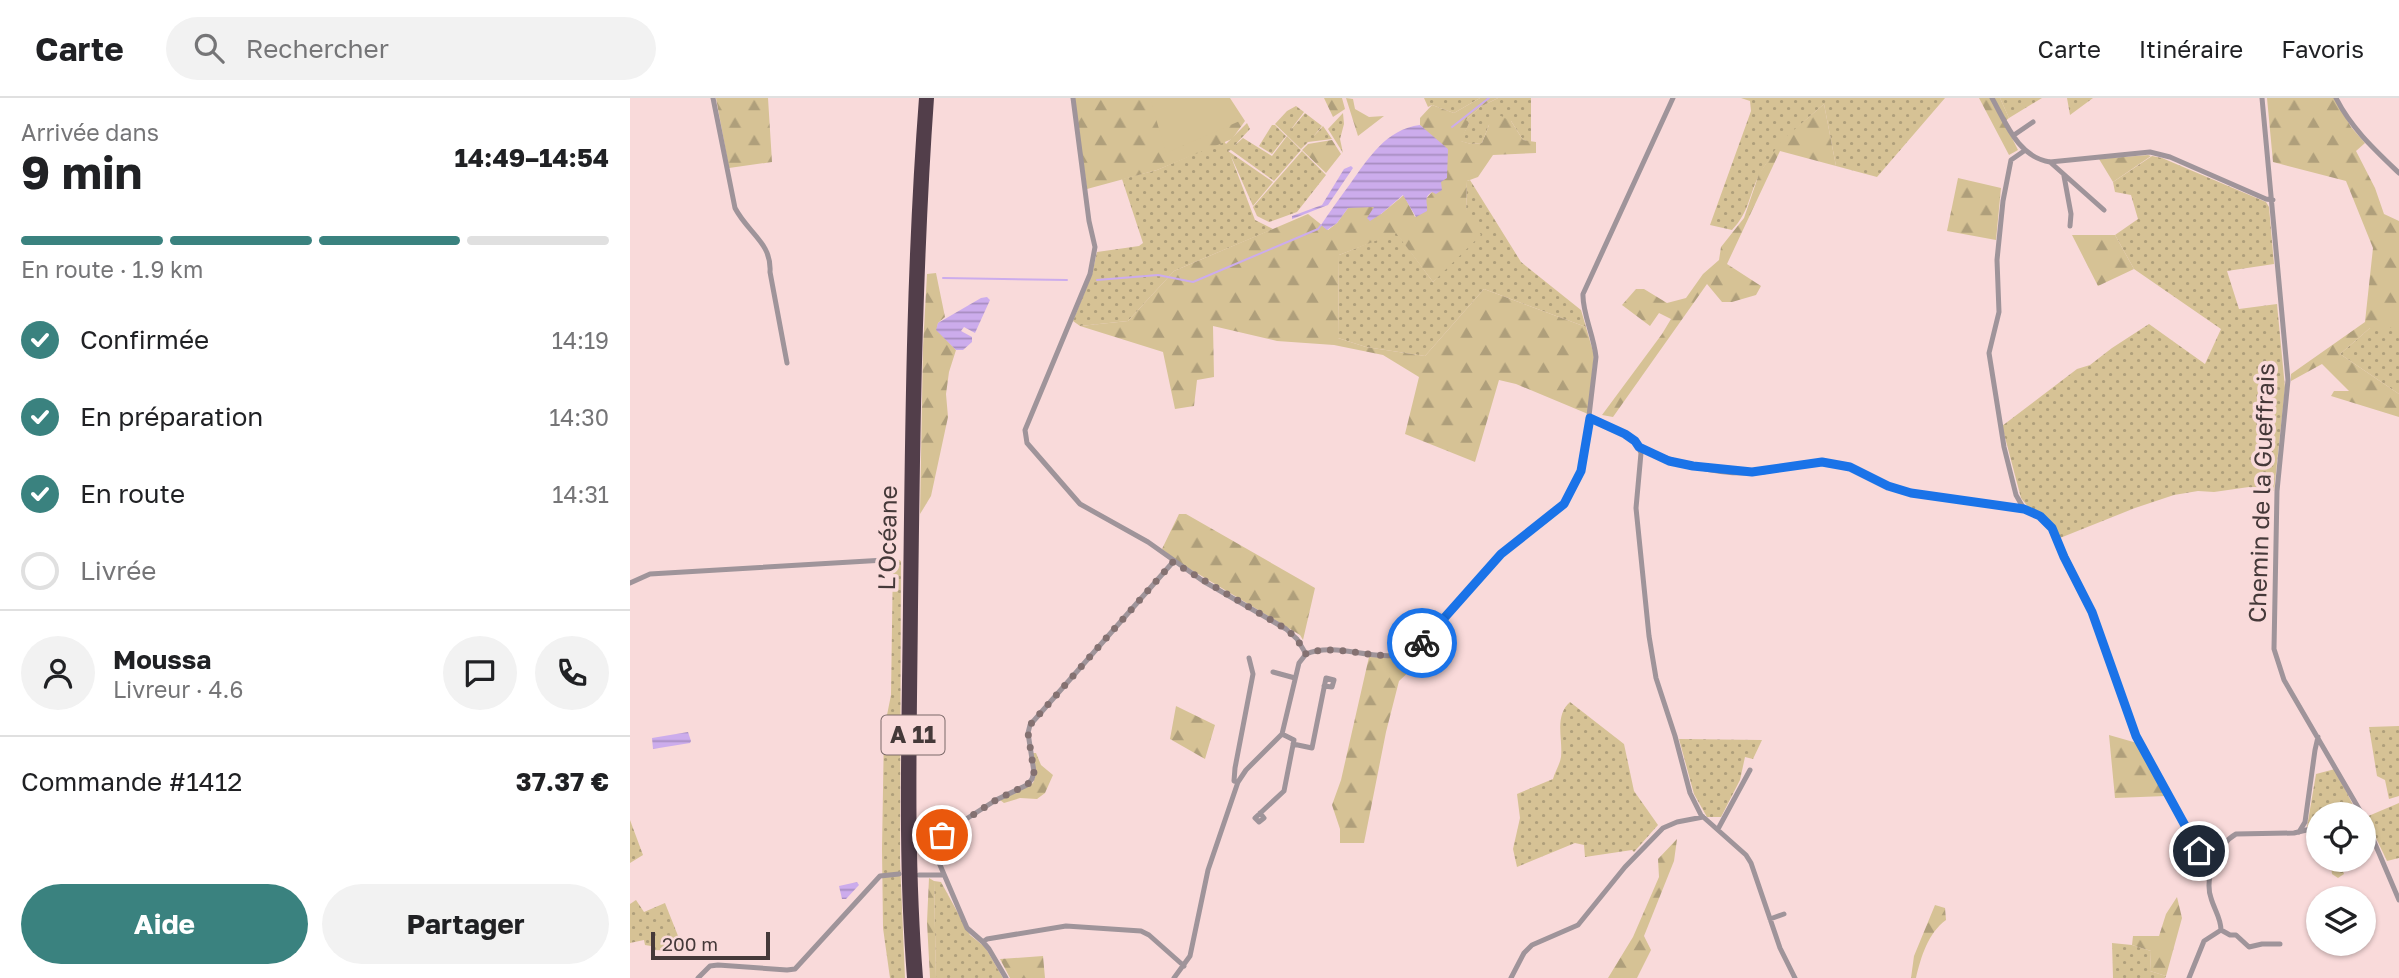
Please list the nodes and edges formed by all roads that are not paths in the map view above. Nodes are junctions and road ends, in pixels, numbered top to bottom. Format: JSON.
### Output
{"nodes":[{"id":1,"x":713,"y":98,"type":"edge"},
{"id":2,"x":923,"y":98,"type":"edge"},
{"id":3,"x":930,"y":98,"type":"edge"},
{"id":4,"x":1073,"y":98,"type":"edge"},
{"id":5,"x":1673,"y":98,"type":"edge"},
{"id":6,"x":1992,"y":98,"type":"edge"},
{"id":7,"x":2262,"y":98,"type":"edge"},
{"id":8,"x":2336,"y":98,"type":"edge"},
{"id":9,"x":2033,"y":122,"type":"dead end"},
{"id":10,"x":2014,"y":135,"type":"junction"},
{"id":11,"x":2024,"y":150,"type":"junction"},
{"id":12,"x":2064,"y":160,"type":"junction"},
{"id":13,"x":2050,"y":162,"type":"junction"},
{"id":14,"x":2059,"y":170,"type":"junction"},
{"id":15,"x":2399,"y":173,"type":"edge"},
{"id":16,"x":2064,"y":176,"type":"junction"},
{"id":17,"x":2273,"y":200,"type":"junction"},
{"id":18,"x":2104,"y":210,"type":"dead end"},
{"id":19,"x":2070,"y":226,"type":"dead end"},
{"id":20,"x":787,"y":363,"type":"dead end"},
{"id":21,"x":1590,"y":418,"type":"junction"},
{"id":22,"x":1639,"y":447,"type":"junction"},
{"id":23,"x":2024,"y":509,"type":"junction"},
{"id":24,"x":885,"y":559,"type":"dead end"},
{"id":25,"x":1173,"y":562,"type":"junction"},
{"id":26,"x":630,"y":583,"type":"edge"},
{"id":27,"x":1306,"y":654,"type":"junction"},
{"id":28,"x":1249,"y":658,"type":"dead end"},
{"id":29,"x":1273,"y":672,"type":"dead end"},
{"id":30,"x":1295,"y":678,"type":"junction"},
{"id":31,"x":1324,"y":686,"type":"dead end"},
{"id":32,"x":1282,"y":734,"type":"junction"},
{"id":33,"x":2318,"y":737,"type":"junction"},
{"id":34,"x":1293,"y":744,"type":"junction"},
{"id":35,"x":1751,"y":770,"type":"dead end"},
{"id":36,"x":1238,"y":782,"type":"junction"},
{"id":37,"x":2355,"y":802,"type":"edge"},
{"id":38,"x":1260,"y":813,"type":"dead end"},
{"id":39,"x":1703,"y":817,"type":"junction"},
{"id":40,"x":1718,"y":829,"type":"junction"},
{"id":41,"x":2306,"y":830,"type":"edge"},
{"id":42,"x":2299,"y":832,"type":"junction"},
{"id":43,"x":2376,"y":847,"type":"edge"},
{"id":44,"x":2212,"y":870,"type":"junction"},
{"id":45,"x":900,"y":874,"type":"dead end"},
{"id":46,"x":919,"y":875,"type":"dead end"},
{"id":47,"x":943,"y":875,"type":"junction"},
{"id":48,"x":2399,"y":900,"type":"edge"},
{"id":49,"x":1784,"y":915,"type":"dead end"},
{"id":50,"x":1770,"y":919,"type":"junction"},
{"id":51,"x":2221,"y":930,"type":"junction"},
{"id":52,"x":983,"y":942,"type":"junction"},
{"id":53,"x":2280,"y":944,"type":"dead end"},
{"id":54,"x":1184,"y":966,"type":"junction"},
{"id":55,"x":698,"y":978,"type":"edge"},
{"id":56,"x":911,"y":978,"type":"edge"},
{"id":57,"x":919,"y":978,"type":"edge"},
{"id":58,"x":1006,"y":978,"type":"edge"},
{"id":59,"x":1174,"y":978,"type":"edge"},
{"id":60,"x":1511,"y":978,"type":"edge"},
{"id":61,"x":1795,"y":978,"type":"edge"},
{"id":62,"x":2189,"y":978,"type":"edge"}],
"edges":[{"from":1,"to":20,"type":"street"},
{"from":2,"to":56,"type":"highway","name":"L’Océane","number":"A 11"},
{"from":3,"to":57,"type":"highway","name":"L’Océane","number":"A 11"},
{"from":4,"to":25,"type":"street"},
{"from":5,"to":21,"type":"street"},
{"from":6,"to":10,"type":"street"},
{"from":7,"to":17,"type":"street","name":"Chemin de la Gueffrais"},
{"from":8,"to":15,"type":"street"},
{"from":9,"to":10,"type":"street"},
{"from":10,"to":11,"type":"street"},
{"from":11,"to":13,"type":"street"},
{"from":11,"to":23,"type":"street"},
{"from":12,"to":13,"type":"street"},
{"from":12,"to":14,"type":"street"},
{"from":12,"to":17,"type":"street"},
{"from":13,"to":14,"type":"street"},
{"from":14,"to":16,"type":"street"},
{"from":16,"to":18,"type":"street"},
{"from":16,"to":19,"type":"street"},
{"from":17,"to":33,"type":"street","name":"Chemin de la Gueffrais"},
{"from":21,"to":22,"type":"street"},
{"from":21,"to":27,"type":"street"},
{"from":22,"to":23,"type":"street"},
{"from":22,"to":39,"type":"street"},
{"from":23,"to":44,"type":"street"},
{"from":24,"to":26,"type":"street"},
{"from":25,"to":27,"type":"street"},
{"from":25,"to":47,"type":"street"},
{"from":27,"to":30,"type":"street"},
{"from":28,"to":36,"type":"street"},
{"from":29,"to":30,"type":"street"},
{"from":30,"to":32,"type":"street"},
{"from":31,"to":34,"type":"street"},
{"from":32,"to":34,"type":"street"},
{"from":32,"to":36,"type":"street"},
{"from":33,"to":37,"type":"street","name":"Chemin de la Gueffrais"},
{"from":33,"to":42,"type":"street"},
{"from":34,"to":38,"type":"street"},
{"from":35,"to":40,"type":"street"},
{"from":36,"to":54,"type":"street"},
{"from":39,"to":40,"type":"street"},
{"from":39,"to":60,"type":"street"},
{"from":40,"to":50,"type":"street"},
{"from":41,"to":42,"type":"street"},
{"from":42,"to":44,"type":"street"},
{"from":43,"to":48,"type":"street","name":"Chemin de la Gueffrais"},
{"from":44,"to":51,"type":"street"},
{"from":45,"to":55,"type":"street"},
{"from":46,"to":47,"type":"street"},
{"from":47,"to":52,"type":"street"},
{"from":49,"to":50,"type":"street"},
{"from":50,"to":61,"type":"street"},
{"from":51,"to":53,"type":"street"},
{"from":51,"to":62,"type":"street"},
{"from":52,"to":54,"type":"street"},
{"from":52,"to":58,"type":"street"},
{"from":54,"to":59,"type":"street"}]}
